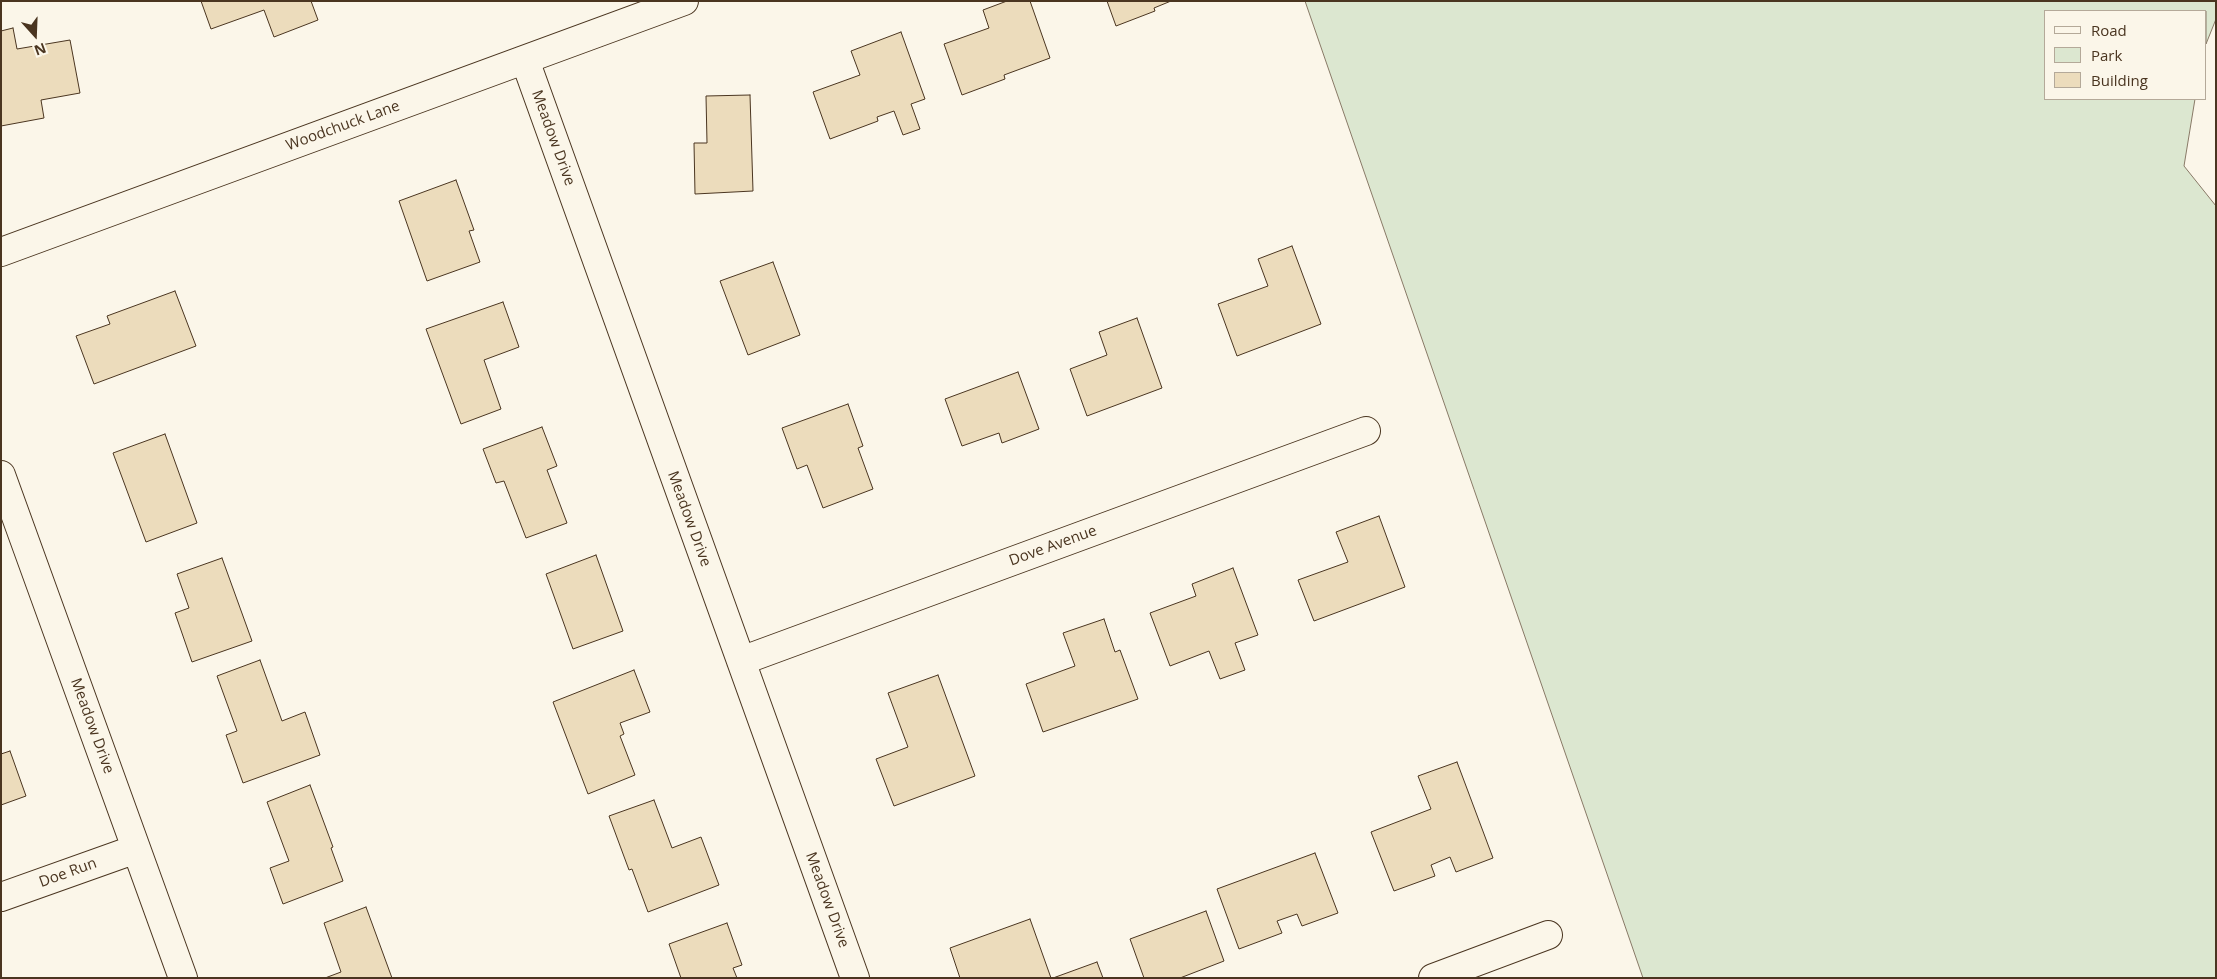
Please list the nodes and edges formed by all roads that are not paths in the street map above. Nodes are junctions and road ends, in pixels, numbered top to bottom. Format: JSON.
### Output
{"nodes":[{"id":1,"x":684,"y":1,"type":"edge"},
{"id":2,"x":525,"y":60,"type":"junction"},
{"id":3,"x":1,"y":252,"type":"edge"},
{"id":4,"x":1366,"y":431,"type":"dead end"},
{"id":5,"x":1,"y":475,"type":"edge"},
{"id":6,"x":741,"y":661,"type":"junction"},
{"id":7,"x":136,"y":849,"type":"junction"},
{"id":8,"x":1,"y":897,"type":"edge"},
{"id":9,"x":1548,"y":936,"type":"dead end"},
{"id":10,"x":183,"y":978,"type":"edge"},
{"id":11,"x":855,"y":978,"type":"edge"},
{"id":12,"x":1433,"y":978,"type":"edge"}],
"edges":[{"from":1,"to":2,"type":"street","name":"Woodchuck Lane"},
{"from":2,"to":3,"type":"street","name":"Woodchuck Lane"},
{"from":2,"to":6,"type":"street","name":"Meadow Drive"},
{"from":4,"to":6,"type":"street","name":"Dove Avenue"},
{"from":5,"to":7,"type":"street","name":"Meadow Drive"},
{"from":6,"to":11,"type":"street","name":"Meadow Drive"},
{"from":7,"to":8,"type":"street","name":"Doe Run"},
{"from":7,"to":10,"type":"street","name":"Meadow Drive"},
{"from":9,"to":12,"type":"street"}]}
